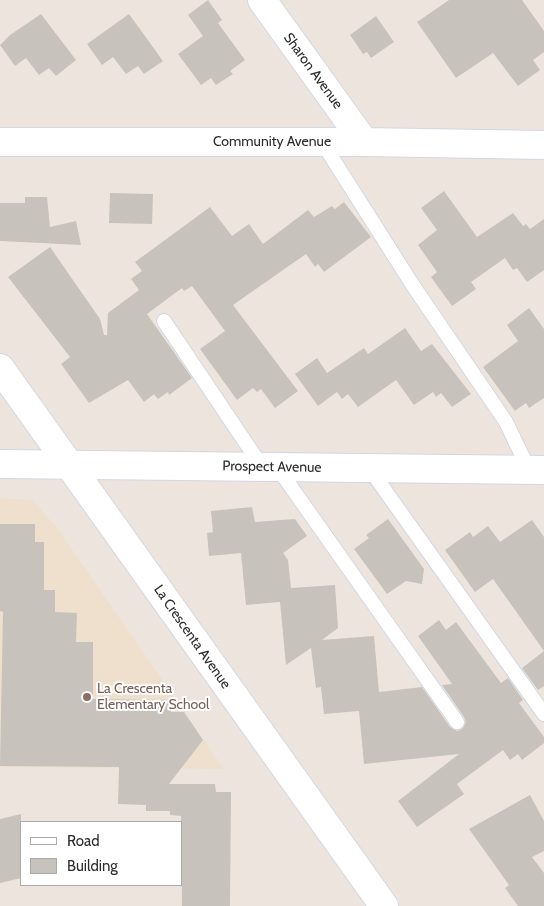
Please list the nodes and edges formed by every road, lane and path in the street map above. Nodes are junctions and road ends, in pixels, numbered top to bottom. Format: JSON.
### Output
{"nodes":[{"id":1,"x":262,"y":0,"type":"edge"},
{"id":2,"x":0,"y":142,"type":"edge"},
{"id":3,"x":322,"y":142,"type":"junction"},
{"id":4,"x":364,"y":142,"type":"junction"},
{"id":5,"x":544,"y":145,"type":"edge"},
{"id":6,"x":164,"y":321,"type":"dead end"},
{"id":7,"x":0,"y":368,"type":"edge"},
{"id":8,"x":0,"y":464,"type":"edge"},
{"id":9,"x":68,"y":465,"type":"junction"},
{"id":10,"x":270,"y":467,"type":"junction"},
{"id":11,"x":369,"y":468,"type":"junction"},
{"id":12,"x":539,"y":471,"type":"edge"},
{"id":13,"x":544,"y":714,"type":"edge"},
{"id":14,"x":457,"y":722,"type":"dead end"},
{"id":15,"x":384,"y":906,"type":"edge"}],
"edges":[{"from":1,"to":4,"type":"street","name":"Sharon Avenue"},
{"from":2,"to":3,"type":"street","name":"Community Avenue"},
{"from":3,"to":4,"type":"street","name":"Community Avenue"},
{"from":3,"to":12,"type":"lane"},
{"from":4,"to":5,"type":"street","name":"Community Avenue"},
{"from":6,"to":10,"type":"lane"},
{"from":7,"to":9,"type":"street","name":"La Crescenta Avenue"},
{"from":8,"to":9,"type":"street","name":"Prospect Avenue"},
{"from":9,"to":10,"type":"street","name":"Prospect Avenue"},
{"from":9,"to":15,"type":"street","name":"La Crescenta Avenue"},
{"from":10,"to":11,"type":"street","name":"Prospect Avenue"},
{"from":10,"to":14,"type":"lane"},
{"from":11,"to":12,"type":"street","name":"Prospect Avenue"},
{"from":11,"to":13,"type":"lane"}]}
